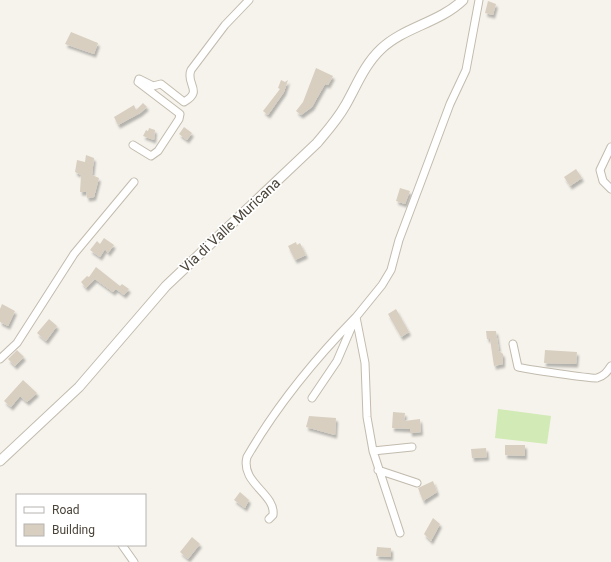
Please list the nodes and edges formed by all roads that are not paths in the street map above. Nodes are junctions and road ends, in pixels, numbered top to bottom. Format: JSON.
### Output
{"nodes":[{"id":1,"x":249,"y":0,"type":"edge"},
{"id":2,"x":463,"y":0,"type":"edge"},
{"id":3,"x":479,"y":0,"type":"edge"},
{"id":4,"x":133,"y":145,"type":"dead end"},
{"id":5,"x":611,"y":147,"type":"edge"},
{"id":6,"x":134,"y":182,"type":"dead end"},
{"id":7,"x":611,"y":189,"type":"edge"},
{"id":8,"x":356,"y":317,"type":"junction"},
{"id":9,"x":513,"y":344,"type":"dead end"},
{"id":10,"x":0,"y":358,"type":"edge"},
{"id":11,"x":611,"y":366,"type":"edge"},
{"id":12,"x":312,"y":398,"type":"dead end"},
{"id":13,"x":412,"y":447,"type":"dead end"},
{"id":14,"x":373,"y":451,"type":"junction"},
{"id":15,"x":0,"y":461,"type":"edge"},
{"id":16,"x":378,"y":470,"type":"junction"},
{"id":17,"x":417,"y":483,"type":"dead end"},
{"id":18,"x":269,"y":519,"type":"dead end"},
{"id":19,"x":400,"y":533,"type":"dead end"},
{"id":20,"x":123,"y":546,"type":"edge"},
{"id":21,"x":134,"y":562,"type":"edge"}],
"edges":[{"from":1,"to":4,"type":"street"},
{"from":2,"to":15,"type":"street","name":"Via di Valle Muricana"},
{"from":3,"to":8,"type":"street"},
{"from":5,"to":7,"type":"street"},
{"from":6,"to":10,"type":"street"},
{"from":8,"to":12,"type":"street"},
{"from":8,"to":14,"type":"street"},
{"from":8,"to":18,"type":"street"},
{"from":9,"to":11,"type":"street"},
{"from":13,"to":14,"type":"street"},
{"from":14,"to":16,"type":"street"},
{"from":16,"to":17,"type":"street"},
{"from":16,"to":19,"type":"street"},
{"from":20,"to":21,"type":"street"}]}
